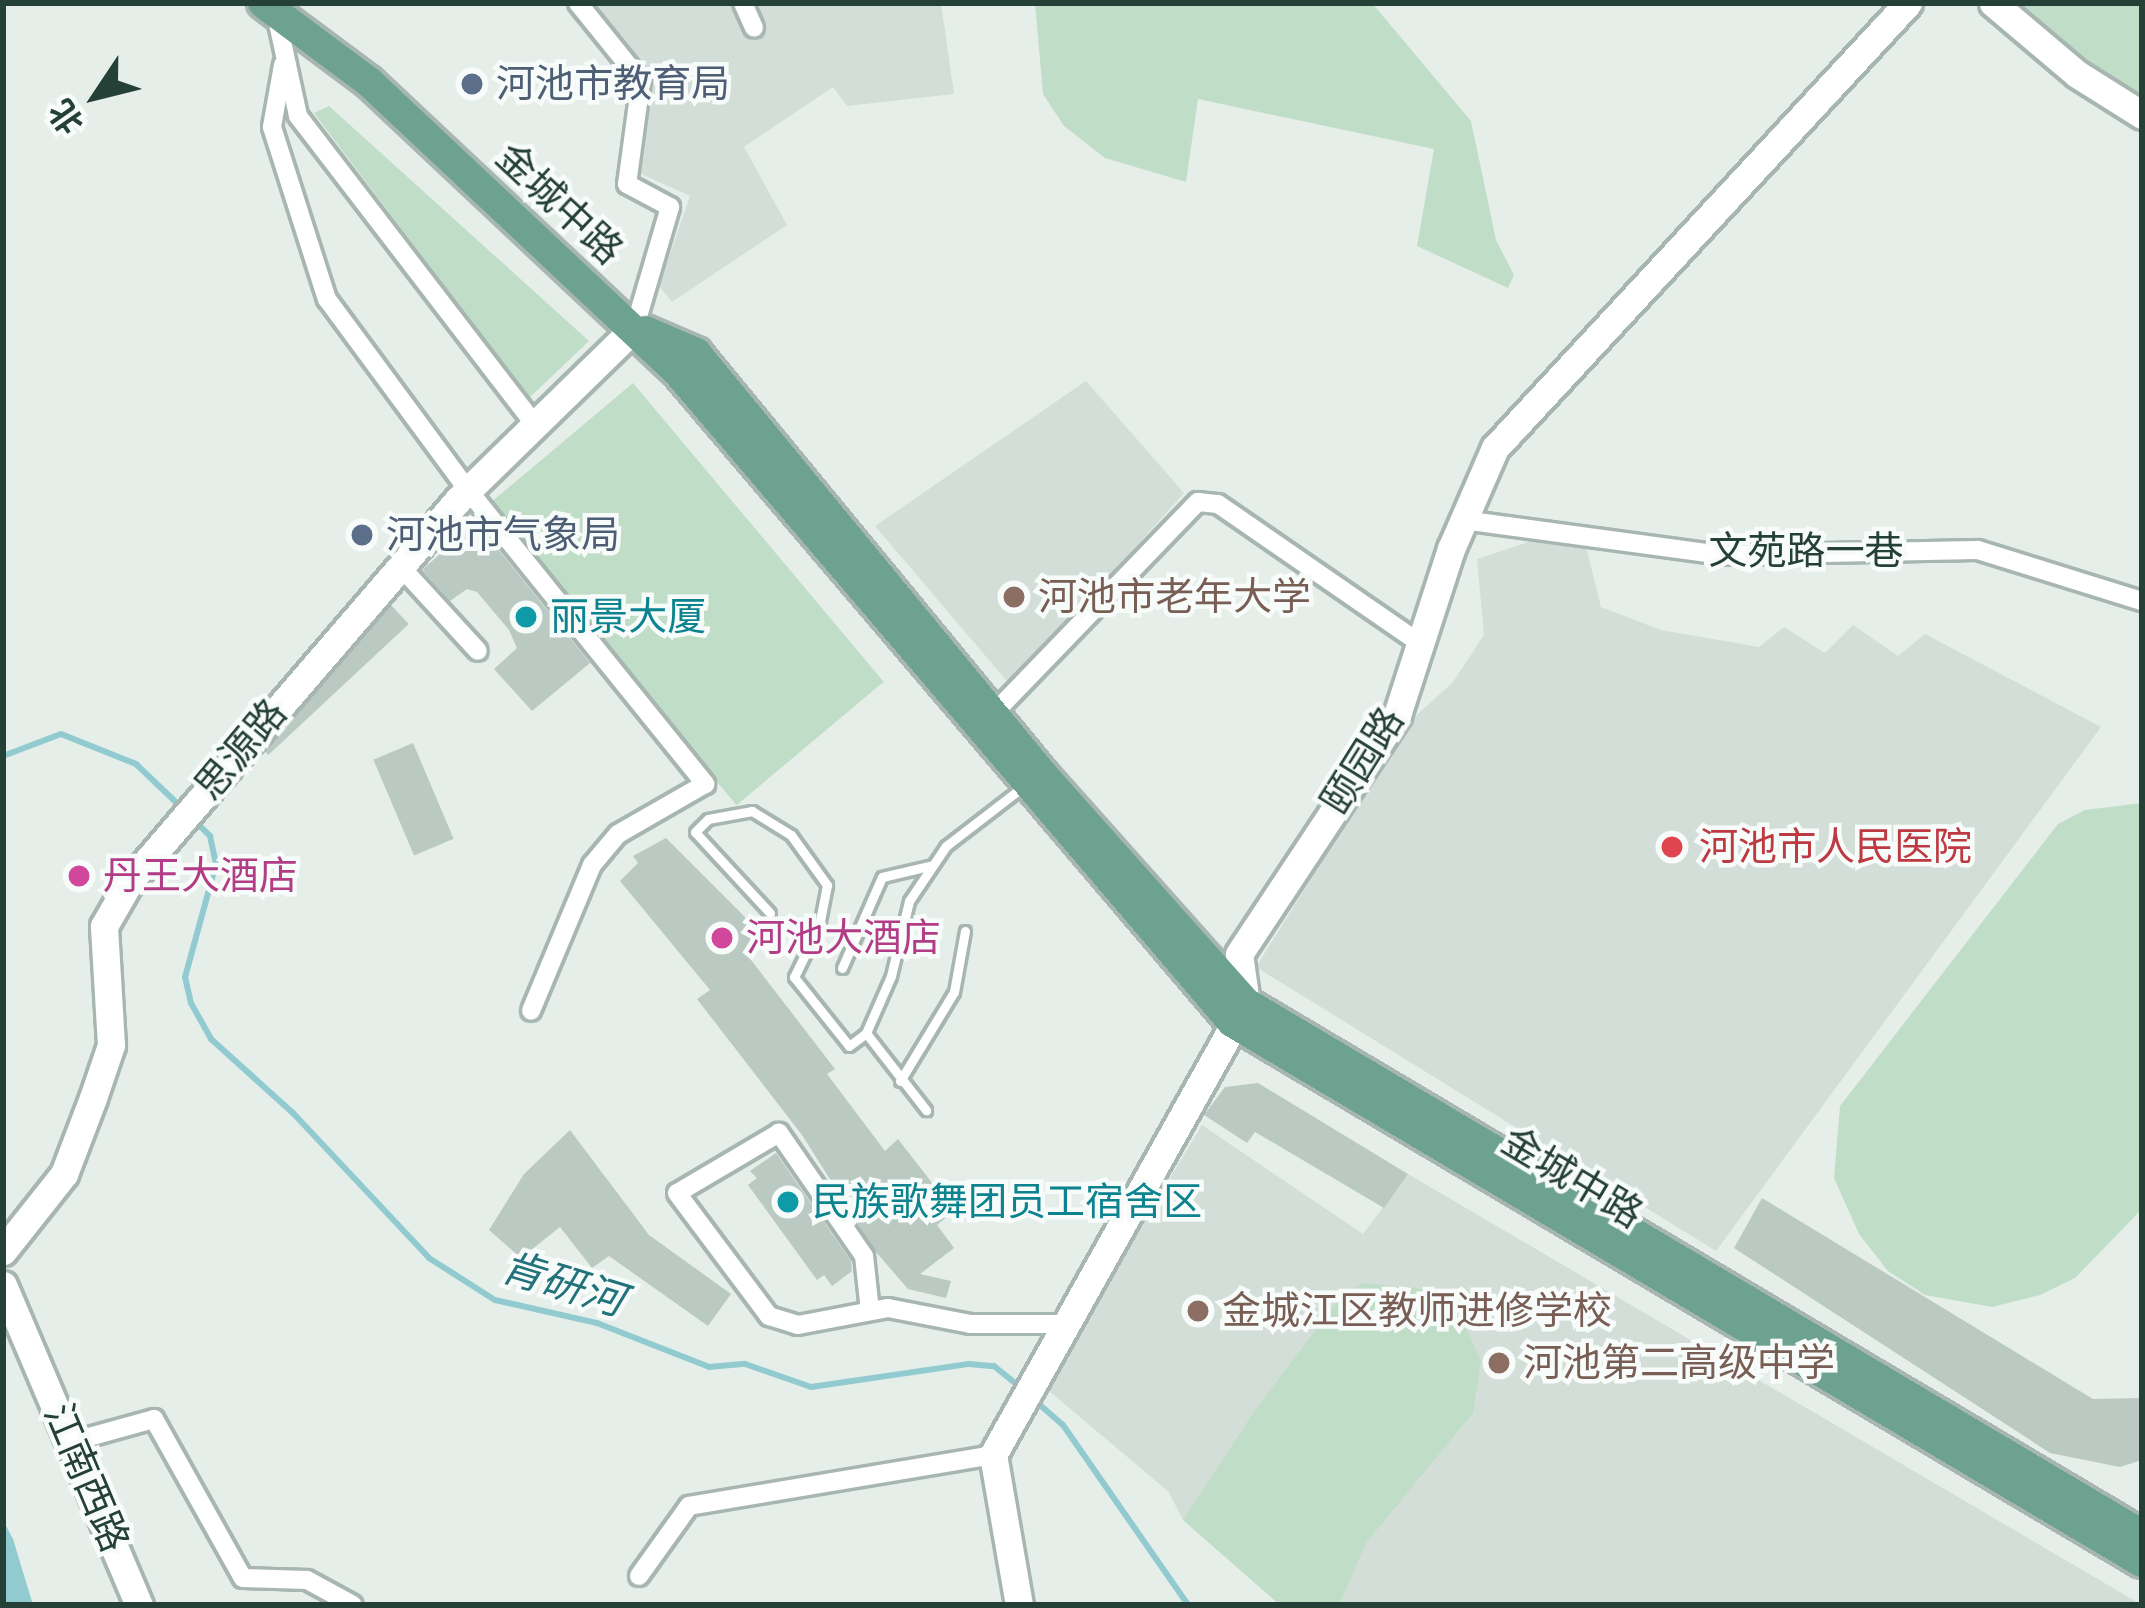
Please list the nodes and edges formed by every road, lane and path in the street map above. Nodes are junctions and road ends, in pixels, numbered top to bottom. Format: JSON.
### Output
{"nodes":[{"id":1,"x":578,"y":3,"type":"edge"},
{"id":2,"x":743,"y":3,"type":"edge"},
{"id":3,"x":1908,"y":3,"type":"edge"},
{"id":4,"x":1993,"y":3,"type":"edge"},
{"id":5,"x":269,"y":9,"type":"edge"},
{"id":6,"x":754,"y":28,"type":"dead end"},
{"id":7,"x":283,"y":65,"type":"junction"},
{"id":8,"x":2142,"y":115,"type":"edge"},
{"id":9,"x":634,"y":327,"type":"junction"},
{"id":10,"x":535,"y":424,"type":"junction"},
{"id":11,"x":468,"y":490,"type":"junction"},
{"id":12,"x":1463,"y":520,"type":"junction"},
{"id":13,"x":400,"y":566,"type":"junction"},
{"id":14,"x":2142,"y":601,"type":"edge"},
{"id":15,"x":1421,"y":644,"type":"junction"},
{"id":16,"x":478,"y":651,"type":"dead end"},
{"id":17,"x":993,"y":714,"type":"junction"},
{"id":18,"x":1034,"y":780,"type":"junction"},
{"id":19,"x":933,"y":865,"type":"junction"},
{"id":20,"x":770,"y":914,"type":"dead end"},
{"id":21,"x":964,"y":931,"type":"dead end"},
{"id":22,"x":842,"y":968,"type":"dead end"},
{"id":23,"x":531,"y":1011,"type":"dead end"},
{"id":24,"x":1239,"y":1013,"type":"junction"},
{"id":25,"x":866,"y":1033,"type":"junction"},
{"id":26,"x":899,"y":1081,"type":"junction"},
{"id":27,"x":926,"y":1110,"type":"dead end"},
{"id":28,"x":3,"y":1251,"type":"edge"},
{"id":29,"x":3,"y":1285,"type":"edge"},
{"id":30,"x":870,"y":1311,"type":"junction"},
{"id":31,"x":1062,"y":1324,"type":"junction"},
{"id":32,"x":71,"y":1442,"type":"junction"},
{"id":33,"x":993,"y":1455,"type":"junction"},
{"id":34,"x":2142,"y":1535,"type":"edge"},
{"id":35,"x":2142,"y":1562,"type":"edge"},
{"id":36,"x":639,"y":1576,"type":"dead end"},
{"id":37,"x":139,"y":1605,"type":"edge"},
{"id":38,"x":353,"y":1605,"type":"edge"},
{"id":39,"x":1019,"y":1605,"type":"edge"}],
"edges":[{"from":1,"to":9,"type":"street"},
{"from":2,"to":6,"type":"street"},
{"from":3,"to":12,"type":"street","name":"颐园路"},
{"from":4,"to":8,"type":"street"},
{"from":5,"to":7,"type":"street"},
{"from":5,"to":9,"type":"main road","name":"金城中路"},
{"from":7,"to":10,"type":"street"},
{"from":7,"to":11,"type":"street"},
{"from":9,"to":10,"type":"street","name":"思源路"},
{"from":9,"to":17,"type":"main road"},
{"from":9,"to":18,"type":"main road"},
{"from":10,"to":11,"type":"street","name":"思源路"},
{"from":11,"to":13,"type":"street","name":"思源路"},
{"from":11,"to":23,"type":"street"},
{"from":12,"to":14,"type":"street","name":"文苑路一巷"},
{"from":12,"to":15,"type":"street","name":"颐园路"},
{"from":13,"to":16,"type":"street"},
{"from":13,"to":28,"type":"street","name":"思源路"},
{"from":15,"to":17,"type":"street"},
{"from":15,"to":24,"type":"street","name":"颐园路"},
{"from":17,"to":18,"type":"main road"},
{"from":18,"to":19,"type":"lane"},
{"from":18,"to":24,"type":"main road","name":"金城中路"},
{"from":19,"to":22,"type":"lane"},
{"from":19,"to":25,"type":"lane"},
{"from":20,"to":25,"type":"lane"},
{"from":21,"to":26,"type":"lane"},
{"from":24,"to":31,"type":"street"},
{"from":24,"to":34,"type":"main road","name":"金城中路"},
{"from":24,"to":35,"type":"main road","name":"金城中路"},
{"from":25,"to":26,"type":"lane"},
{"from":26,"to":27,"type":"lane"},
{"from":29,"to":32,"type":"street","name":"江南西路"},
{"from":30,"to":30,"type":"street"},
{"from":30,"to":31,"type":"street"},
{"from":31,"to":33,"type":"street"},
{"from":32,"to":37,"type":"street","name":"江南西路"},
{"from":32,"to":38,"type":"street"},
{"from":33,"to":36,"type":"street"},
{"from":33,"to":39,"type":"street"}]}
